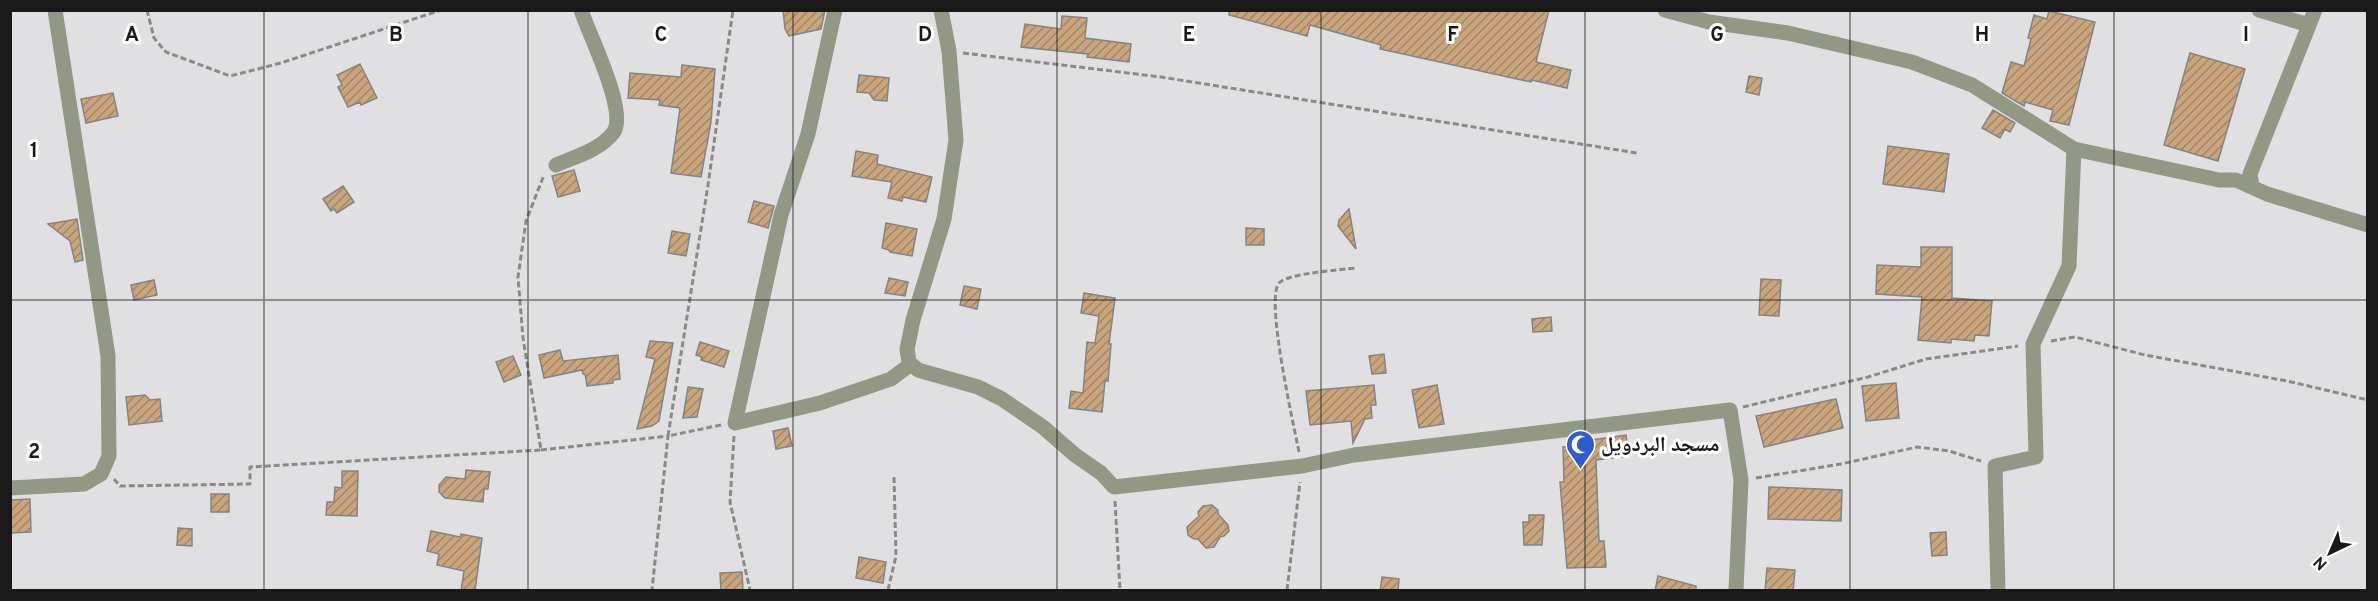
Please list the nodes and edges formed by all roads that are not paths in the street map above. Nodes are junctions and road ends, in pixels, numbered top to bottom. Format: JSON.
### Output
{"nodes":[{"id":1,"x":55,"y":10,"type":"edge"},
{"id":2,"x":580,"y":10,"type":"edge"},
{"id":3,"x":835,"y":10,"type":"edge"},
{"id":4,"x":941,"y":10,"type":"edge"},
{"id":5,"x":1665,"y":10,"type":"edge"},
{"id":6,"x":2259,"y":10,"type":"edge"},
{"id":7,"x":2312,"y":18,"type":"edge"},
{"id":8,"x":2074,"y":149,"type":"junction"},
{"id":9,"x":556,"y":165,"type":"road end"},
{"id":10,"x":2252,"y":186,"type":"junction"},
{"id":11,"x":2367,"y":225,"type":"edge"},
{"id":12,"x":911,"y":364,"type":"junction"},
{"id":13,"x":10,"y":488,"type":"edge"},
{"id":14,"x":1736,"y":591,"type":"edge"},
{"id":15,"x":1998,"y":591,"type":"edge"}],
"edges":[{"from":1,"to":13,"type":"street"},
{"from":2,"to":9,"type":"street"},
{"from":3,"to":12,"type":"street"},
{"from":4,"to":12,"type":"street"},
{"from":5,"to":8,"type":"street"},
{"from":6,"to":7,"type":"street"},
{"from":7,"to":10,"type":"street"},
{"from":8,"to":10,"type":"street"},
{"from":8,"to":15,"type":"street"},
{"from":10,"to":11,"type":"street"},
{"from":12,"to":14,"type":"street"}]}
